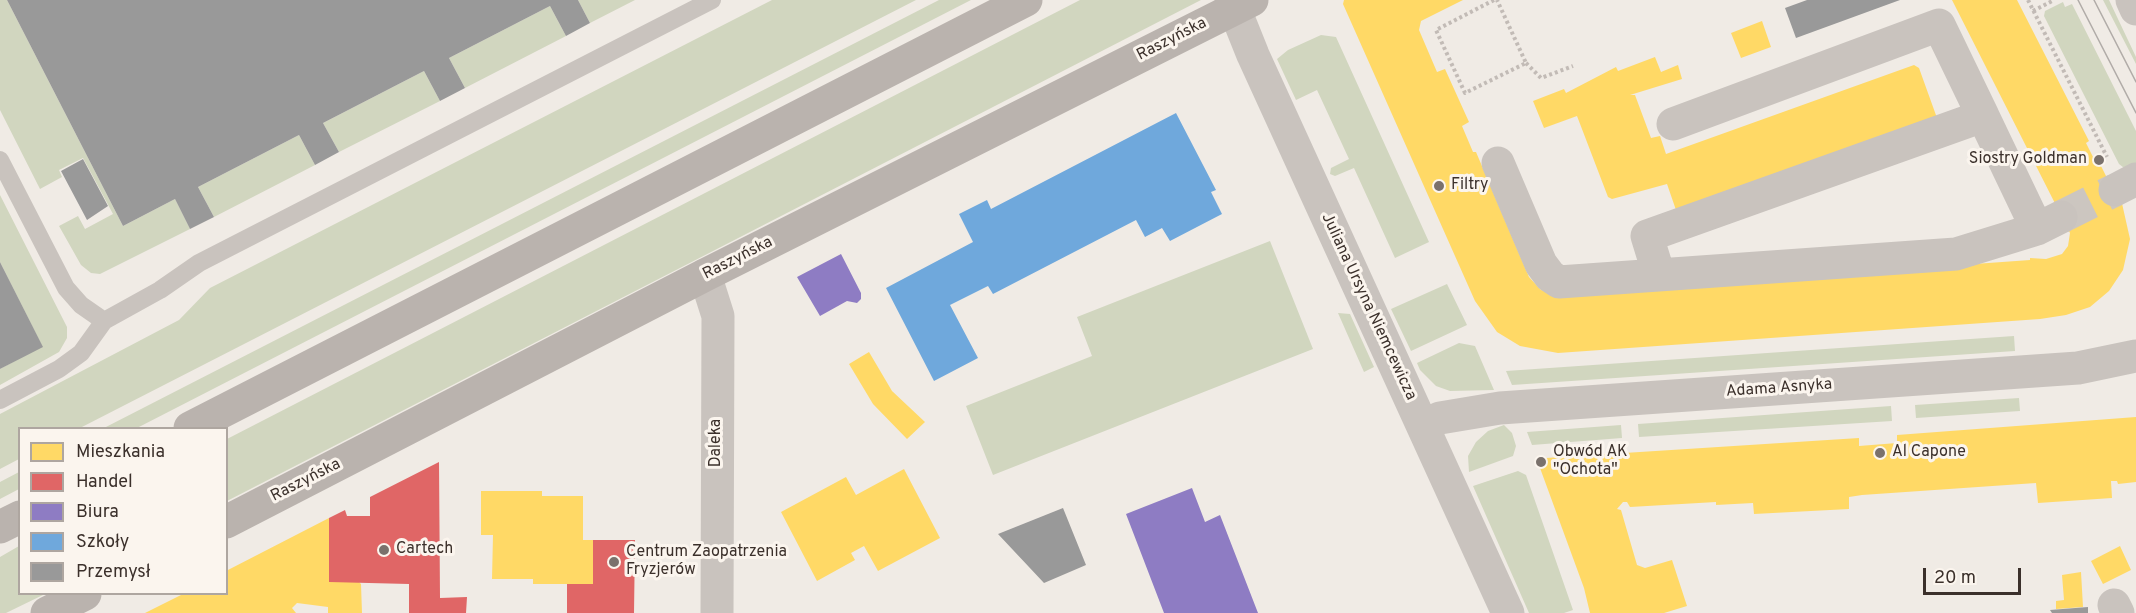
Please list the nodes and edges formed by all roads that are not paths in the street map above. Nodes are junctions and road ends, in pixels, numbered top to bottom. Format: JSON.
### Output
{"nodes":[{"id":1,"x":712,"y":0,"type":"edge"},
{"id":2,"x":1026,"y":0,"type":"edge"},
{"id":3,"x":2132,"y":0,"type":"edge"},
{"id":4,"x":1239,"y":3,"type":"edge"},
{"id":5,"x":2136,"y":9,"type":"edge"},
{"id":6,"x":1983,"y":116,"type":"junction"},
{"id":7,"x":1673,"y":124,"type":"dead end"},
{"id":8,"x":0,"y":160,"type":"edge"},
{"id":9,"x":1498,"y":163,"type":"dead end"},
{"id":10,"x":705,"y":275,"type":"junction"},
{"id":11,"x":1659,"y":275,"type":"junction"},
{"id":12,"x":104,"y":321,"type":"junction"},
{"id":13,"x":2136,"y":356,"type":"edge"},
{"id":14,"x":0,"y":399,"type":"edge"},
{"id":15,"x":1424,"y":426,"type":"junction"},
{"id":16,"x":194,"y":427,"type":"edge"},
{"id":17,"x":18,"y":518,"type":"edge"},
{"id":18,"x":228,"y":521,"type":"edge"},
{"id":19,"x":0,"y":527,"type":"edge"},
{"id":20,"x":83,"y":595,"type":"edge"},
{"id":21,"x":47,"y":613,"type":"edge"},
{"id":22,"x":717,"y":613,"type":"edge"},
{"id":23,"x":1508,"y":613,"type":"edge"}],
"edges":[{"from":1,"to":12,"type":"lane"},
{"from":2,"to":16,"type":"main road"},
{"from":3,"to":5,"type":"street"},
{"from":4,"to":10,"type":"main road","name":"Raszyńska"},
{"from":4,"to":15,"type":"street","name":"Juliana Ursyna Niemcewicza"},
{"from":6,"to":7,"type":"street"},
{"from":6,"to":11,"type":"street"},
{"from":6,"to":11,"type":"street"},
{"from":8,"to":12,"type":"lane"},
{"from":9,"to":11,"type":"street"},
{"from":10,"to":18,"type":"main road","name":"Raszyńska"},
{"from":10,"to":22,"type":"street","name":"Daleka"},
{"from":12,"to":14,"type":"lane"},
{"from":13,"to":15,"type":"street","name":"Adama Asnyka"},
{"from":15,"to":23,"type":"street","name":"Juliana Ursyna Niemcewicza"},
{"from":17,"to":19,"type":"main road"},
{"from":20,"to":21,"type":"main road"}]}
